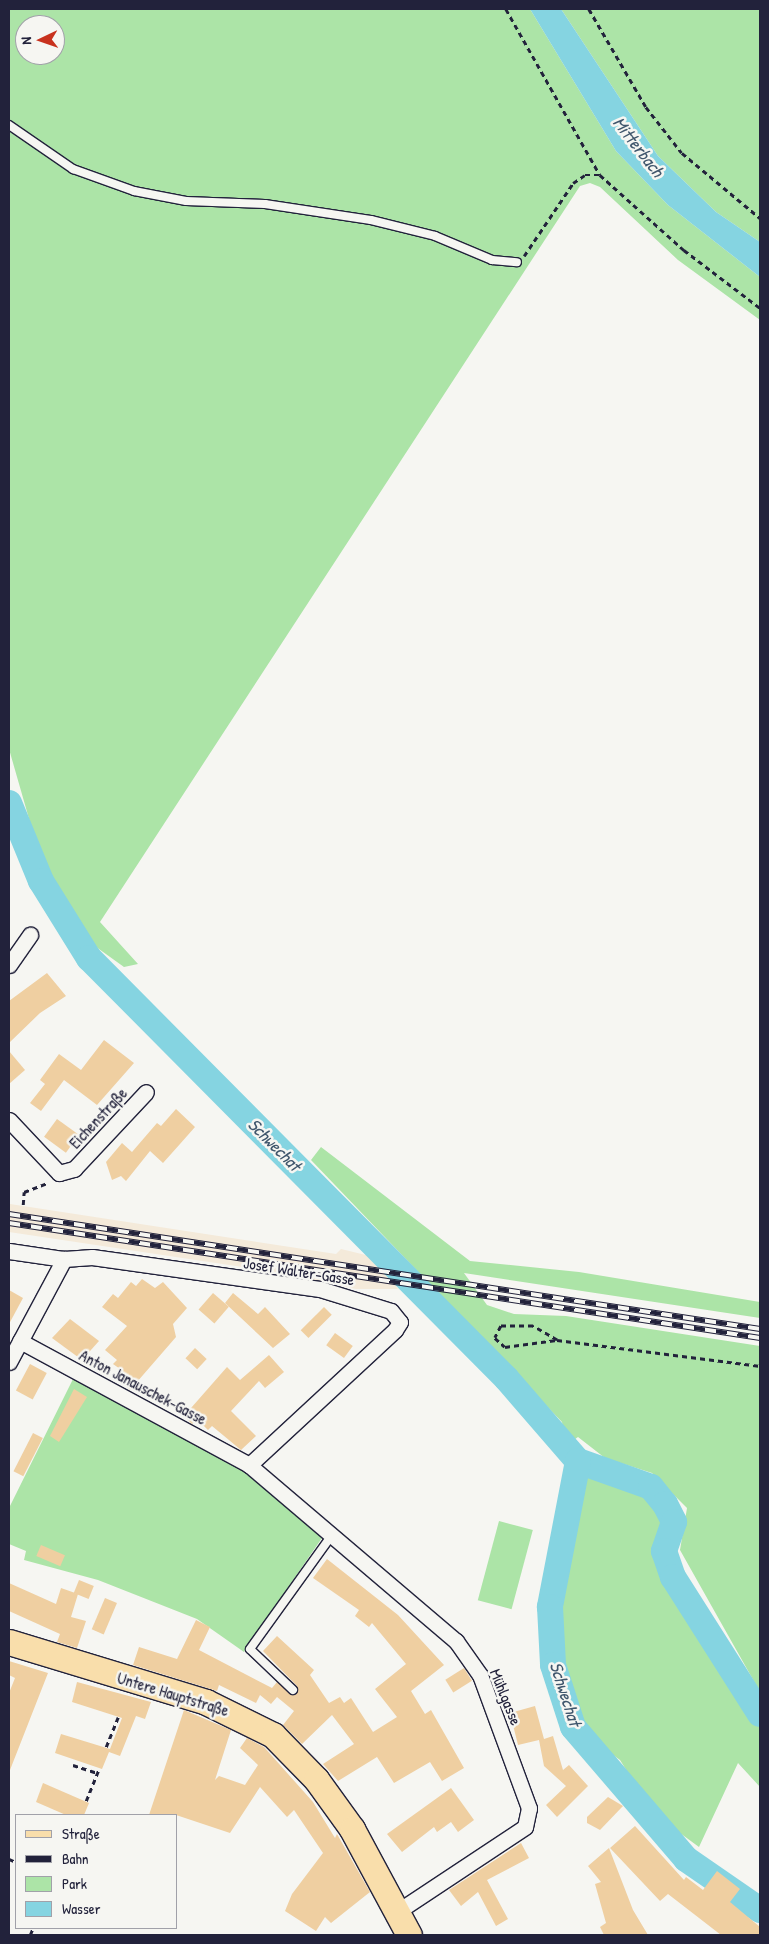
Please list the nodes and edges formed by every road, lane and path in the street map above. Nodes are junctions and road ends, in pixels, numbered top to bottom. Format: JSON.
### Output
{"nodes":[{"id":1,"x":506,"y":9,"type":"edge"},
{"id":2,"x":589,"y":9,"type":"edge"},
{"id":3,"x":9,"y":126,"type":"edge"},
{"id":4,"x":600,"y":175,"type":"junction"},
{"id":5,"x":760,"y":218,"type":"edge"},
{"id":6,"x":517,"y":262,"type":"joint"},
{"id":7,"x":760,"y":308,"type":"edge"},
{"id":8,"x":30,"y":935,"type":"dead end"},
{"id":9,"x":9,"y":965,"type":"edge"},
{"id":10,"x":146,"y":1092,"type":"dead end"},
{"id":11,"x":9,"y":1120,"type":"edge"},
{"id":12,"x":59,"y":1173,"type":"junction"},
{"id":13,"x":23,"y":1205,"type":"dead end"},
{"id":14,"x":9,"y":1251,"type":"edge"},
{"id":15,"x":64,"y":1259,"type":"junction"},
{"id":16,"x":557,"y":1340,"type":"junction"},
{"id":17,"x":20,"y":1341,"type":"junction"},
{"id":18,"x":9,"y":1362,"type":"edge"},
{"id":19,"x":760,"y":1366,"type":"edge"},
{"id":20,"x":250,"y":1465,"type":"junction"},
{"id":21,"x":333,"y":1533,"type":"junction"},
{"id":22,"x":9,"y":1642,"type":"edge"},
{"id":23,"x":293,"y":1690,"type":"dead end"},
{"id":24,"x":118,"y":1717,"type":"dead end"},
{"id":25,"x":106,"y":1747,"type":"dead end"},
{"id":26,"x":73,"y":1765,"type":"dead end"},
{"id":27,"x":99,"y":1768,"type":"dead end"},
{"id":28,"x":96,"y":1774,"type":"junction"},
{"id":29,"x":86,"y":1801,"type":"dead end"},
{"id":30,"x":398,"y":1911,"type":"junction"},
{"id":31,"x":410,"y":1935,"type":"edge"}],
"edges":[{"from":1,"to":4,"type":"path"},
{"from":2,"to":5,"type":"path"},
{"from":3,"to":6,"type":"lane"},
{"from":4,"to":6,"type":"path"},
{"from":4,"to":7,"type":"path"},
{"from":8,"to":9,"type":"street"},
{"from":10,"to":12,"type":"street","name":"Eichenstraße"},
{"from":11,"to":12,"type":"street"},
{"from":12,"to":13,"type":"path"},
{"from":14,"to":15,"type":"street","name":"Josef Walter-Gasse"},
{"from":15,"to":17,"type":"street"},
{"from":15,"to":20,"type":"street","name":"Josef Walter-Gasse"},
{"from":16,"to":16,"type":"path"},
{"from":16,"to":19,"type":"path"},
{"from":17,"to":18,"type":"street"},
{"from":17,"to":20,"type":"street","name":"Anton Janauschek-Gasse"},
{"from":20,"to":21,"type":"street","name":"Mühlgasse"},
{"from":21,"to":23,"type":"lane"},
{"from":21,"to":30,"type":"street","name":"Mühlgasse"},
{"from":22,"to":30,"type":"main road","name":"Untere Hauptstraße"},
{"from":24,"to":25,"type":"path"},
{"from":26,"to":28,"type":"path"},
{"from":27,"to":28,"type":"path"},
{"from":28,"to":29,"type":"path"},
{"from":30,"to":31,"type":"main road","name":"Untere Hauptstraße"}]}
